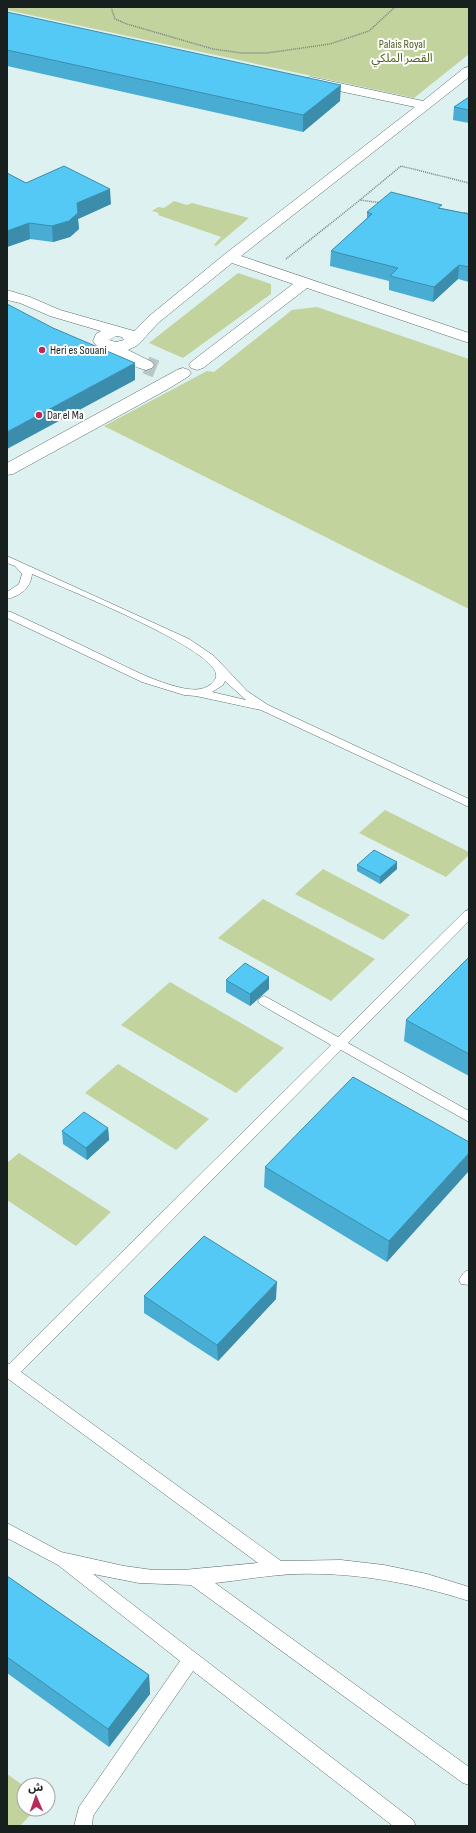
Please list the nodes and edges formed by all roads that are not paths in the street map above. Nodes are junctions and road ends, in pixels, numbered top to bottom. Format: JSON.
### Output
{"nodes":[{"id":1,"x":469,"y":71,"type":"edge"},
{"id":2,"x":302,"y":78,"type":"edge"},
{"id":3,"x":425,"y":105,"type":"junction"},
{"id":4,"x":230,"y":257,"type":"junction"},
{"id":5,"x":306,"y":282,"type":"junction"},
{"id":6,"x":7,"y":295,"type":"edge"},
{"id":7,"x":55,"y":313,"type":"junction"},
{"id":8,"x":123,"y":335,"type":"junction"},
{"id":9,"x":469,"y":338,"type":"edge"},
{"id":10,"x":104,"y":343,"type":"junction"},
{"id":11,"x":197,"y":365,"type":"dead end"},
{"id":12,"x":183,"y":373,"type":"dead end"},
{"id":13,"x":162,"y":386,"type":"junction"},
{"id":14,"x":7,"y":470,"type":"edge"},
{"id":15,"x":10,"y":561,"type":"edge"},
{"id":16,"x":7,"y":596,"type":"edge"},
{"id":17,"x":7,"y":614,"type":"edge"},
{"id":18,"x":220,"y":669,"type":"junction"},
{"id":19,"x":186,"y":691,"type":"junction"},
{"id":20,"x":264,"y":706,"type":"junction"},
{"id":21,"x":469,"y":803,"type":"edge"},
{"id":22,"x":469,"y":914,"type":"edge"},
{"id":23,"x":264,"y":1001,"type":"dead end"},
{"id":24,"x":340,"y":1043,"type":"junction"},
{"id":25,"x":469,"y":1117,"type":"edge"},
{"id":26,"x":9,"y":1371,"type":"edge"},
{"id":27,"x":7,"y":1530,"type":"edge"},
{"id":28,"x":58,"y":1558,"type":"junction"},
{"id":29,"x":278,"y":1568,"type":"junction"},
{"id":30,"x":195,"y":1578,"type":"junction"},
{"id":31,"x":469,"y":1594,"type":"edge"},
{"id":32,"x":191,"y":1660,"type":"junction"},
{"id":33,"x":469,"y":1777,"type":"edge"},
{"id":34,"x":83,"y":1826,"type":"edge"},
{"id":35,"x":407,"y":1826,"type":"edge"}],
"edges":[{"from":1,"to":3,"type":"street"},
{"from":2,"to":3,"type":"street"},
{"from":3,"to":4,"type":"street"},
{"from":4,"to":5,"type":"street"},
{"from":4,"to":8,"type":"street"},
{"from":5,"to":9,"type":"street"},
{"from":5,"to":11,"type":"street"},
{"from":6,"to":7,"type":"street"},
{"from":7,"to":8,"type":"street"},
{"from":7,"to":10,"type":"street"},
{"from":8,"to":10,"type":"street"},
{"from":10,"to":13,"type":"street"},
{"from":12,"to":13,"type":"street"},
{"from":13,"to":14,"type":"street"},
{"from":15,"to":16,"type":"lane"},
{"from":15,"to":18,"type":"lane"},
{"from":17,"to":19,"type":"lane"},
{"from":18,"to":19,"type":"lane"},
{"from":18,"to":20,"type":"lane"},
{"from":19,"to":20,"type":"lane"},
{"from":20,"to":21,"type":"lane"},
{"from":22,"to":24,"type":"lane"},
{"from":23,"to":24,"type":"lane"},
{"from":24,"to":25,"type":"lane"},
{"from":24,"to":26,"type":"lane"},
{"from":26,"to":29,"type":"lane"},
{"from":27,"to":28,"type":"lane"},
{"from":28,"to":30,"type":"lane"},
{"from":28,"to":32,"type":"lane"},
{"from":29,"to":30,"type":"lane"},
{"from":29,"to":31,"type":"lane"},
{"from":30,"to":33,"type":"lane"},
{"from":32,"to":34,"type":"lane"},
{"from":32,"to":35,"type":"lane"}]}
